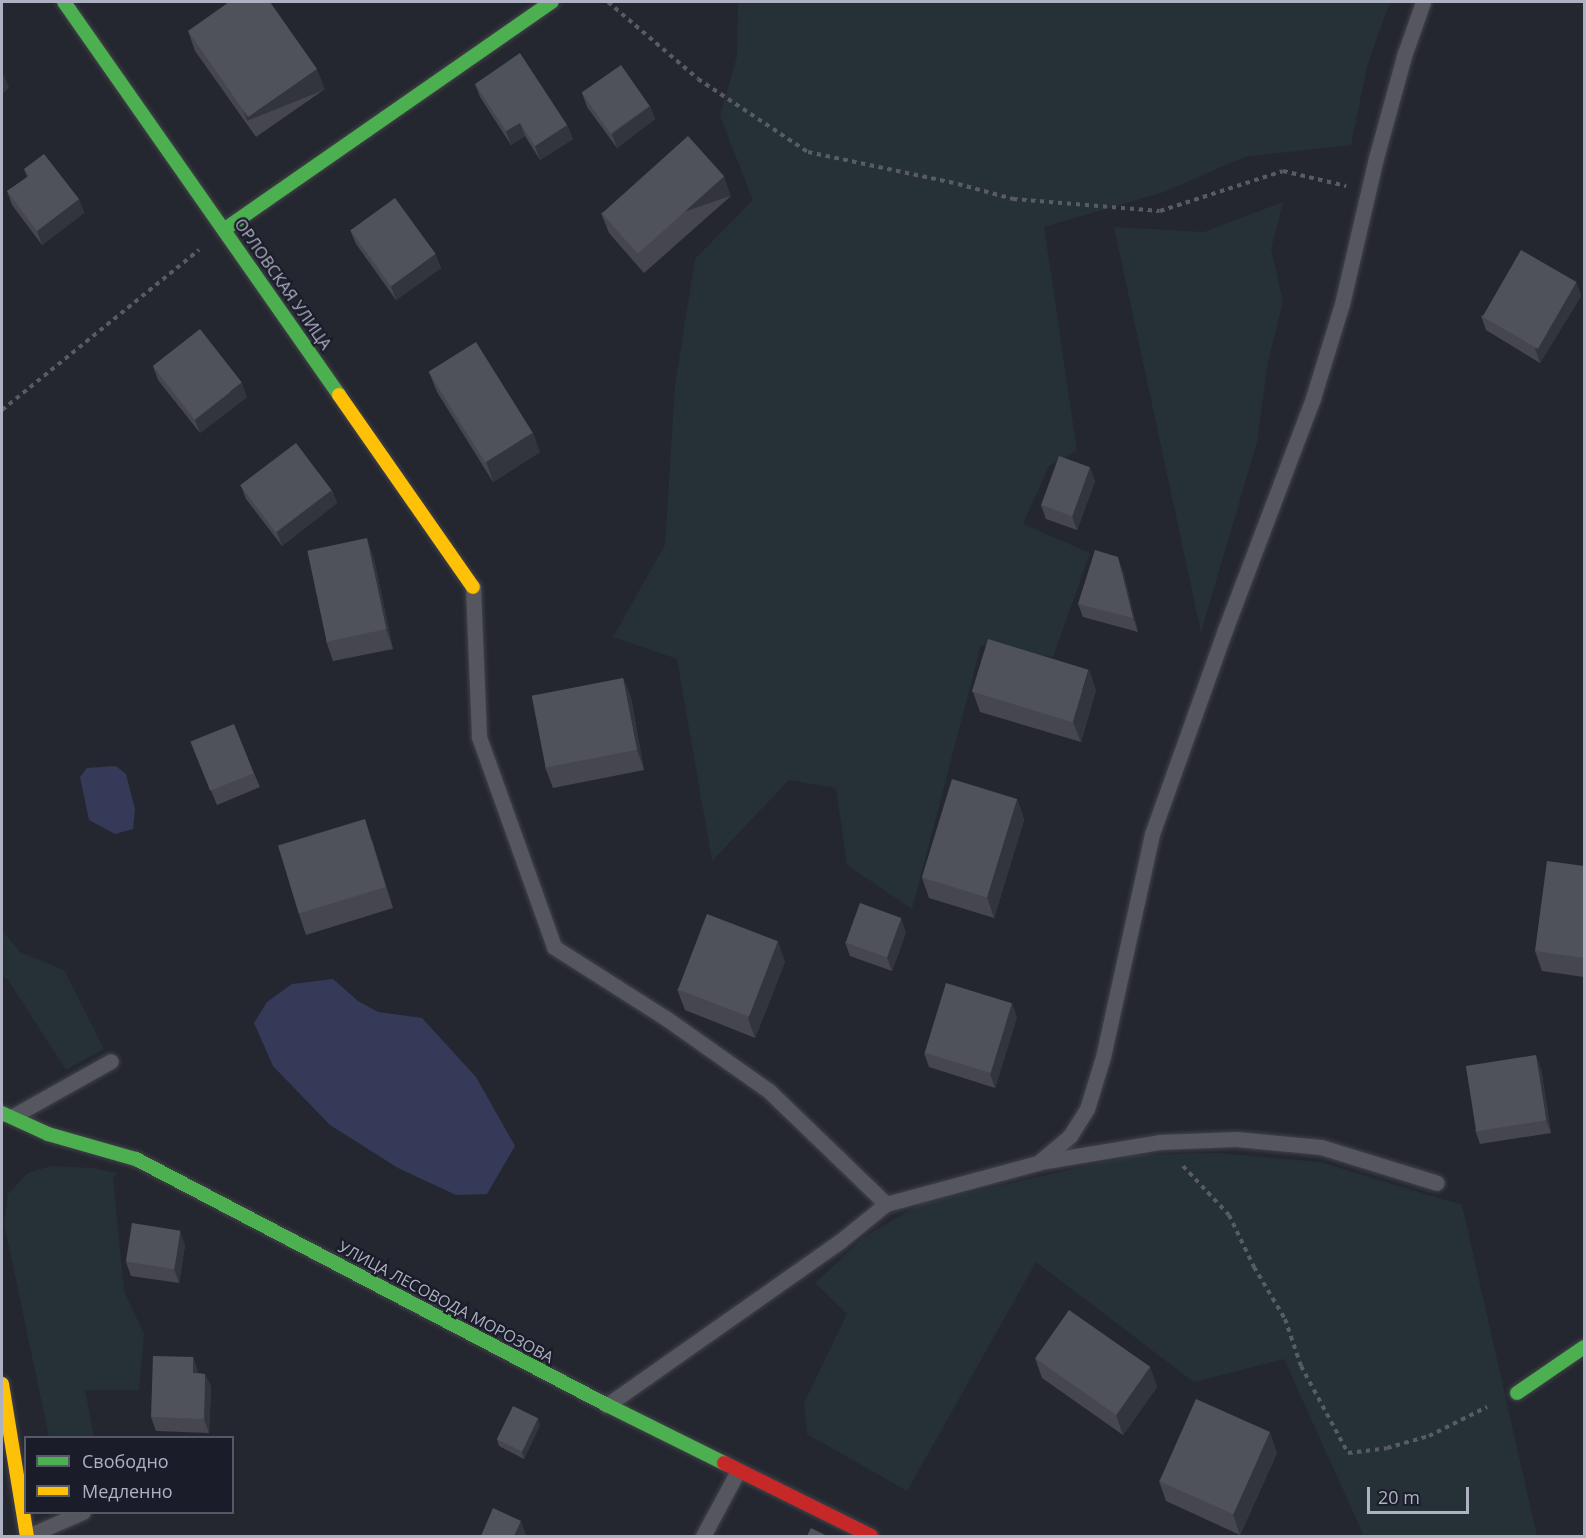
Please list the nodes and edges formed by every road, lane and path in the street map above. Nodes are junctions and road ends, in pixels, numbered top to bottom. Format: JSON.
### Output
{"nodes":[{"id":1,"x":64,"y":2,"type":"edge"},
{"id":2,"x":552,"y":2,"type":"edge"},
{"id":3,"x":608,"y":2,"type":"edge"},
{"id":4,"x":1423,"y":2,"type":"edge"},
{"id":5,"x":1367,"y":191,"type":"junction"},
{"id":6,"x":225,"y":229,"type":"junction"},
{"id":7,"x":2,"y":410,"type":"edge"},
{"id":8,"x":473,"y":587,"type":"joint"},
{"id":9,"x":111,"y":1061,"type":"dead end"},
{"id":10,"x":8,"y":1114,"type":"edge"},
{"id":11,"x":2,"y":1130,"type":"edge"},
{"id":12,"x":48,"y":1134,"type":"junction"},
{"id":13,"x":1160,"y":1142,"type":"junction"},
{"id":14,"x":1038,"y":1163,"type":"junction"},
{"id":15,"x":1437,"y":1183,"type":"dead end"},
{"id":16,"x":886,"y":1204,"type":"junction"},
{"id":17,"x":1584,"y":1347,"type":"edge"},
{"id":18,"x":2,"y":1384,"type":"edge"},
{"id":19,"x":1517,"y":1392,"type":"joint"},
{"id":20,"x":608,"y":1405,"type":"junction"},
{"id":21,"x":738,"y":1471,"type":"junction"},
{"id":22,"x":24,"y":1513,"type":"edge"},
{"id":23,"x":24,"y":1514,"type":"edge"},
{"id":24,"x":78,"y":1514,"type":"edge"},
{"id":25,"x":28,"y":1536,"type":"edge"},
{"id":26,"x":703,"y":1536,"type":"edge"},
{"id":27,"x":871,"y":1536,"type":"edge"}],
"edges":[{"from":1,"to":6,"type":"street","name":"ОРЛОВСКАЯ УЛИЦА"},
{"from":2,"to":6,"type":"street"},
{"from":3,"to":5,"type":"path"},
{"from":4,"to":5,"type":"lane"},
{"from":5,"to":14,"type":"lane"},
{"from":6,"to":7,"type":"path"},
{"from":6,"to":8,"type":"street","name":"ОРЛОВСКАЯ УЛИЦА"},
{"from":8,"to":16,"type":"lane"},
{"from":9,"to":10,"type":"lane"},
{"from":10,"to":12,"type":"street","name":"УЛИЦА ЛЕСОВОДА МОРОЗОВА"},
{"from":11,"to":12,"type":"street"},
{"from":12,"to":20,"type":"street","name":"УЛИЦА ЛЕСОВОДА МОРОЗОВА"},
{"from":13,"to":14,"type":"lane"},
{"from":13,"to":15,"type":"lane"},
{"from":13,"to":19,"type":"path"},
{"from":14,"to":16,"type":"lane"},
{"from":16,"to":20,"type":"lane"},
{"from":17,"to":19,"type":"street"},
{"from":18,"to":22,"type":"street"},
{"from":20,"to":21,"type":"street","name":"УЛИЦА ЛЕСОВОДА МОРОЗОВА"},
{"from":21,"to":26,"type":"lane"},
{"from":21,"to":27,"type":"street","name":"УЛИЦА ЛЕСОВОДА МОРОЗОВА"},
{"from":23,"to":25,"type":"street"},
{"from":24,"to":25,"type":"lane"}]}
